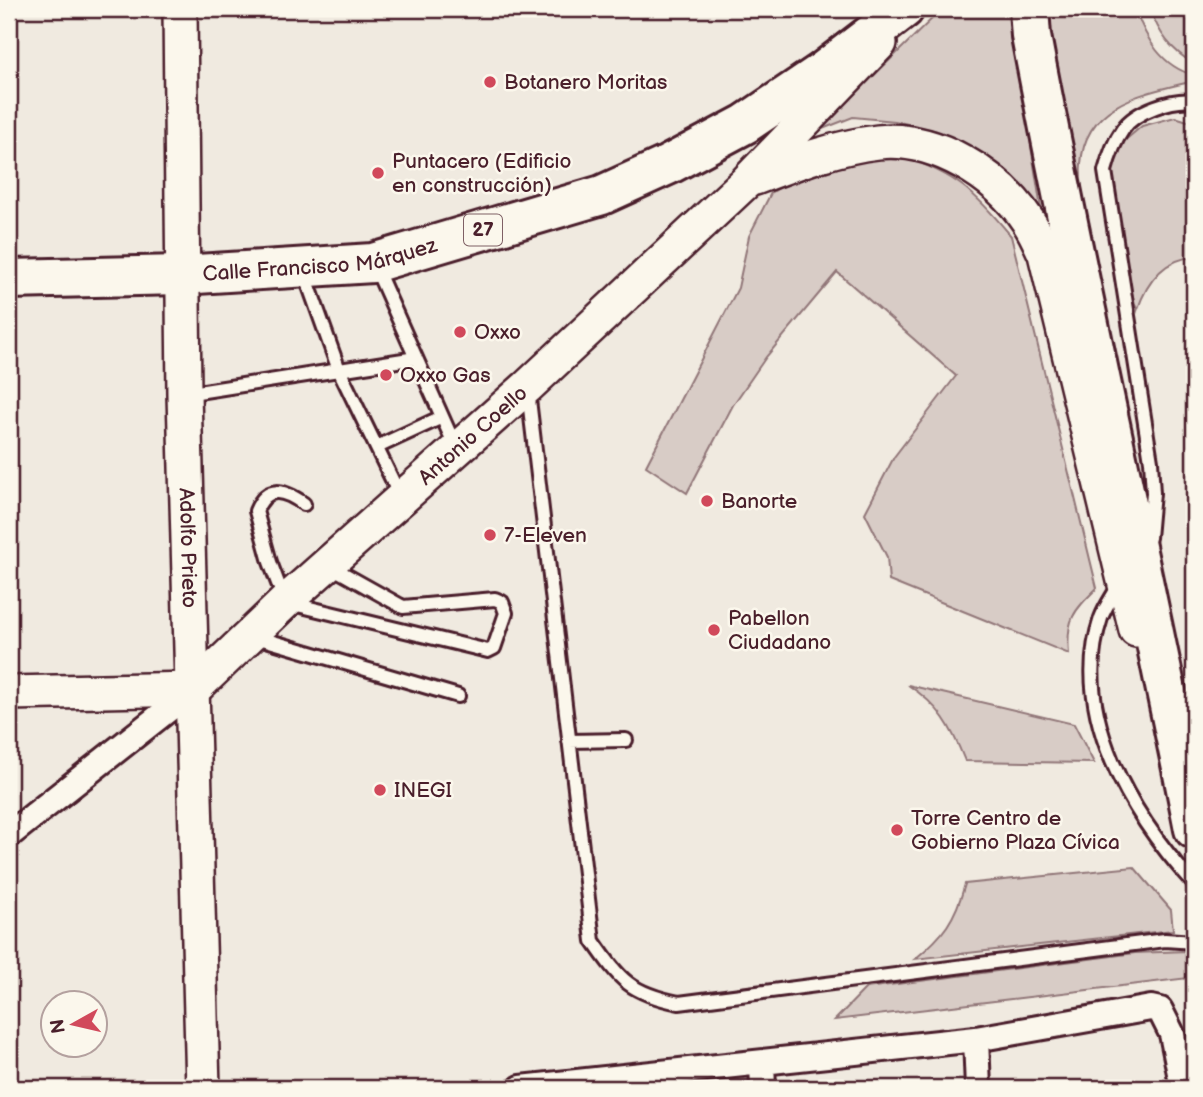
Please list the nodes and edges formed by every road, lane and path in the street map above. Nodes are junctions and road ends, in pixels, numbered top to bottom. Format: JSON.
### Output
{"nodes":[{"id":1,"x":180,"y":9,"type":"edge"},
{"id":2,"x":904,"y":9,"type":"edge"},
{"id":3,"x":913,"y":9,"type":"edge"},
{"id":4,"x":1029,"y":9,"type":"edge"},
{"id":5,"x":872,"y":23,"type":"edge"},
{"id":6,"x":1194,"y":101,"type":"edge"},
{"id":7,"x":746,"y":182,"type":"junction"},
{"id":8,"x":373,"y":263,"type":"junction"},
{"id":9,"x":303,"y":268,"type":"junction"},
{"id":10,"x":181,"y":275,"type":"junction"},
{"id":11,"x":9,"y":279,"type":"edge"},
{"id":12,"x":416,"y":358,"type":"junction"},
{"id":13,"x":339,"y":370,"type":"junction"},
{"id":14,"x":527,"y":387,"type":"junction"},
{"id":15,"x":184,"y":394,"type":"junction"},
{"id":16,"x":442,"y":417,"type":"junction"},
{"id":17,"x":376,"y":447,"type":"junction"},
{"id":18,"x":456,"y":448,"type":"junction"},
{"id":19,"x":401,"y":499,"type":"junction"},
{"id":20,"x":304,"y":504,"type":"dead end"},
{"id":21,"x":328,"y":565,"type":"junction"},
{"id":22,"x":1134,"y":579,"type":"junction"},
{"id":23,"x":285,"y":602,"type":"junction"},
{"id":24,"x":404,"y":607,"type":"junction"},
{"id":25,"x":388,"y":627,"type":"junction"},
{"id":26,"x":252,"y":636,"type":"junction"},
{"id":27,"x":194,"y":689,"type":"junction"},
{"id":28,"x":9,"y":693,"type":"edge"},
{"id":29,"x":458,"y":696,"type":"dead end"},
{"id":30,"x":626,"y":740,"type":"dead end"},
{"id":31,"x":569,"y":741,"type":"junction"},
{"id":32,"x":1194,"y":830,"type":"edge"},
{"id":33,"x":9,"y":835,"type":"edge"},
{"id":34,"x":1194,"y":848,"type":"edge"},
{"id":35,"x":1194,"y":884,"type":"edge"},
{"id":36,"x":1194,"y":942,"type":"edge"},
{"id":37,"x":976,"y":1039,"type":"junction"},
{"id":38,"x":762,"y":1063,"type":"junction"},
{"id":39,"x":595,"y":1085,"type":"edge"},
{"id":40,"x":203,"y":1088,"type":"edge"},
{"id":41,"x":521,"y":1088,"type":"edge"},
{"id":42,"x":763,"y":1088,"type":"edge"},
{"id":43,"x":978,"y":1088,"type":"edge"},
{"id":44,"x":1183,"y":1088,"type":"edge"}],
"edges":[{"from":1,"to":10,"type":"street","name":"Adolfo Prieto"},
{"from":2,"to":5,"type":"main road","name":"Calle Francisco Márquez","number":"27"},
{"from":3,"to":7,"type":"street","name":"Antonio Coello"},
{"from":4,"to":22,"type":"main road"},
{"from":5,"to":8,"type":"main road","name":"Calle Francisco Márquez","number":"27"},
{"from":6,"to":22,"type":"lane"},
{"from":7,"to":14,"type":"street","name":"Antonio Coello"},
{"from":7,"to":22,"type":"street"},
{"from":8,"to":9,"type":"main road","name":"Calle Francisco Márquez","number":"27"},
{"from":8,"to":12,"type":"lane"},
{"from":9,"to":10,"type":"main road","name":"Calle Francisco Márquez","number":"27"},
{"from":9,"to":13,"type":"lane"},
{"from":10,"to":11,"type":"main road","name":"Calle Francisco Márquez","number":"27"},
{"from":10,"to":15,"type":"street","name":"Adolfo Prieto"},
{"from":12,"to":13,"type":"lane"},
{"from":12,"to":16,"type":"lane"},
{"from":13,"to":15,"type":"lane"},
{"from":13,"to":17,"type":"lane"},
{"from":14,"to":18,"type":"street","name":"Antonio Coello"},
{"from":14,"to":31,"type":"lane"},
{"from":15,"to":27,"type":"street","name":"Adolfo Prieto"},
{"from":16,"to":17,"type":"lane"},
{"from":16,"to":18,"type":"lane"},
{"from":17,"to":19,"type":"lane"},
{"from":18,"to":19,"type":"street","name":"Antonio Coello"},
{"from":19,"to":21,"type":"street","name":"Antonio Coello"},
{"from":20,"to":23,"type":"lane"},
{"from":21,"to":23,"type":"street","name":"Antonio Coello"},
{"from":21,"to":24,"type":"lane"},
{"from":22,"to":32,"type":"main road"},
{"from":22,"to":34,"type":"street"},
{"from":22,"to":35,"type":"lane"},
{"from":23,"to":25,"type":"lane"},
{"from":23,"to":26,"type":"street","name":"Antonio Coello"},
{"from":24,"to":25,"type":"lane"},
{"from":24,"to":25,"type":"lane"},
{"from":26,"to":27,"type":"street","name":"Antonio Coello"},
{"from":26,"to":29,"type":"lane"},
{"from":27,"to":28,"type":"street"},
{"from":27,"to":33,"type":"street","name":"Antonio Coello"},
{"from":27,"to":40,"type":"street","name":"Adolfo Prieto"},
{"from":30,"to":31,"type":"lane"},
{"from":31,"to":36,"type":"lane"},
{"from":37,"to":38,"type":"street"},
{"from":37,"to":43,"type":"street"},
{"from":37,"to":44,"type":"street"},
{"from":38,"to":39,"type":"street"},
{"from":38,"to":42,"type":"street"},
{"from":39,"to":41,"type":"street"}]}
